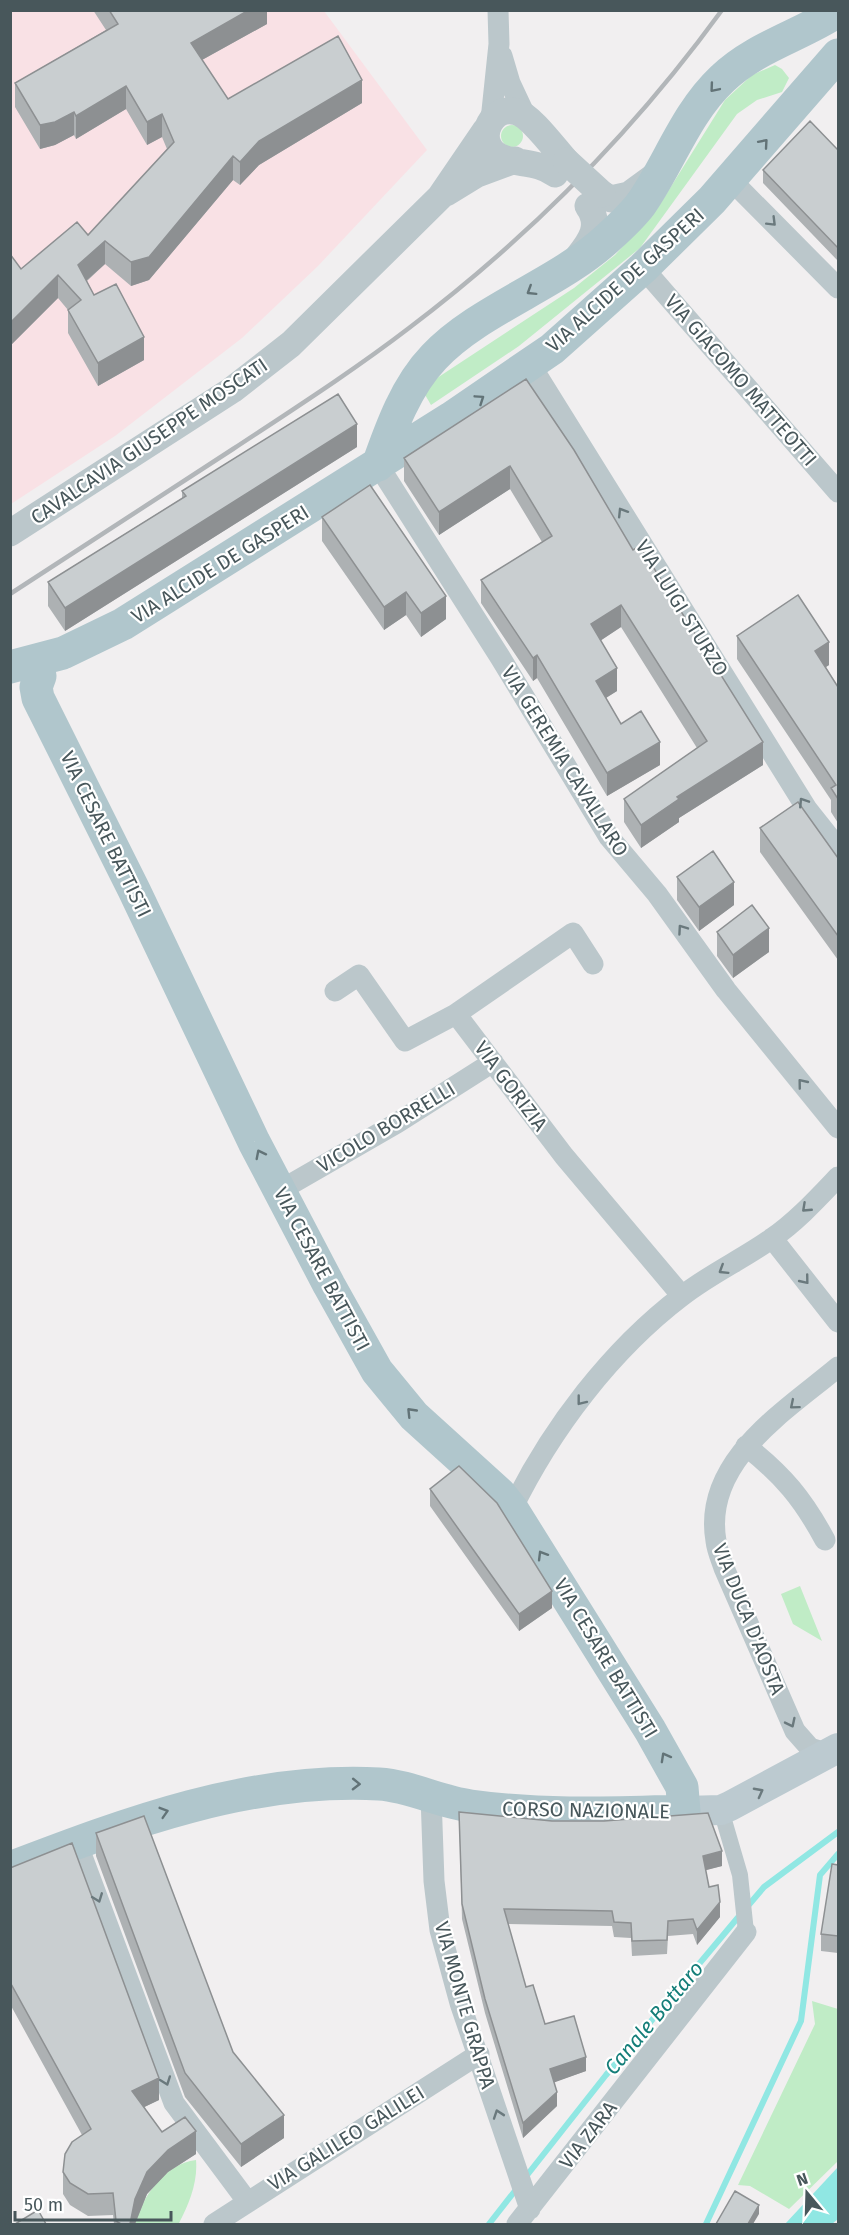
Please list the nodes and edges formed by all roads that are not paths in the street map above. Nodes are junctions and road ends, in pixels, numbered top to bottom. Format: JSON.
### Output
{"nodes":[{"id":1,"x":498,"y":10,"type":"edge"},
{"id":2,"x":838,"y":11,"type":"edge"},
{"id":3,"x":499,"y":44,"type":"junction"},
{"id":4,"x":759,"y":51,"type":"junction"},
{"id":5,"x":838,"y":55,"type":"edge"},
{"id":6,"x":796,"y":106,"type":"junction"},
{"id":7,"x":525,"y":115,"type":"junction"},
{"id":8,"x":488,"y":126,"type":"junction"},
{"id":9,"x":514,"y":160,"type":"junction"},
{"id":10,"x":561,"y":168,"type":"junction"},
{"id":11,"x":662,"y":168,"type":"junction"},
{"id":12,"x":731,"y":180,"type":"junction"},
{"id":13,"x":440,"y":197,"type":"junction"},
{"id":14,"x":595,"y":200,"type":"junction"},
{"id":15,"x":572,"y":265,"type":"junction"},
{"id":16,"x":643,"y":268,"type":"junction"},
{"id":17,"x":838,"y":288,"type":"edge"},
{"id":18,"x":530,"y":364,"type":"junction"},
{"id":19,"x":417,"y":378,"type":"junction"},
{"id":20,"x":451,"y":418,"type":"junction"},
{"id":21,"x":378,"y":465,"type":"junction"},
{"id":22,"x":838,"y":492,"type":"edge"},
{"id":23,"x":10,"y":533,"type":"edge"},
{"id":24,"x":21,"y":673,"type":"edge"},
{"id":25,"x":838,"y":848,"type":"edge"},
{"id":26,"x":593,"y":964,"type":"dead end"},
{"id":27,"x":335,"y":991,"type":"dead end"},
{"id":28,"x":456,"y":1014,"type":"junction"},
{"id":29,"x":492,"y":1062,"type":"junction"},
{"id":30,"x":838,"y":1128,"type":"edge"},
{"id":31,"x":838,"y":1177,"type":"edge"},
{"id":32,"x":279,"y":1191,"type":"junction"},
{"id":33,"x":772,"y":1238,"type":"junction"},
{"id":34,"x":682,"y":1296,"type":"junction"},
{"id":35,"x":838,"y":1322,"type":"edge"},
{"id":36,"x":838,"y":1367,"type":"edge"},
{"id":37,"x":746,"y":1446,"type":"junction"},
{"id":38,"x":512,"y":1509,"type":"junction"},
{"id":39,"x":825,"y":1540,"type":"dead end"},
{"id":40,"x":834,"y":1751,"type":"edge"},
{"id":41,"x":430,"y":1796,"type":"junction"},
{"id":42,"x":721,"y":1809,"type":"junction"},
{"id":43,"x":684,"y":1811,"type":"junction"},
{"id":44,"x":77,"y":1843,"type":"junction"},
{"id":45,"x":10,"y":1868,"type":"edge"},
{"id":46,"x":746,"y":1932,"type":"joint"},
{"id":47,"x":479,"y":2054,"type":"junction"},
{"id":48,"x":247,"y":2201,"type":"junction"},
{"id":49,"x":524,"y":2217,"type":"edge"},
{"id":50,"x":214,"y":2224,"type":"edge"}],
"edges":[{"from":1,"to":3,"type":"street","name":"CAVALCAVIA GIUSEPPE MOSCATI"},
{"from":2,"to":4,"type":"main road"},
{"from":3,"to":7,"type":"street","name":"CAVALCAVIA GIUSEPPE MOSCATI"},
{"from":3,"to":8,"type":"street","name":"CAVALCAVIA GIUSEPPE MOSCATI"},
{"from":4,"to":6,"type":"main road"},
{"from":4,"to":11,"type":"main road","one_way":true},
{"from":5,"to":6,"type":"main road","name":"VIA ALCIDE DE GASPERI"},
{"from":12,"to":6,"type":"main road","name":"VIA ALCIDE DE GASPERI","one_way":true},
{"from":7,"to":8,"type":"street"},
{"from":7,"to":10,"type":"street","name":"CAVALCAVIA GIUSEPPE MOSCATI"},
{"from":8,"to":9,"type":"street","name":"CAVALCAVIA GIUSEPPE MOSCATI"},
{"from":8,"to":13,"type":"street","name":"CAVALCAVIA GIUSEPPE MOSCATI"},
{"from":9,"to":10,"type":"street","name":"CAVALCAVIA GIUSEPPE MOSCATI"},
{"from":9,"to":13,"type":"street","name":"CAVALCAVIA GIUSEPPE MOSCATI"},
{"from":10,"to":14,"type":"street","name":"CAVALCAVIA GIUSEPPE MOSCATI"},
{"from":11,"to":14,"type":"street"},
{"from":11,"to":15,"type":"main road"},
{"from":12,"to":16,"type":"main road","name":"VIA ALCIDE DE GASPERI"},
{"from":12,"to":17,"type":"street","one_way":true},
{"from":13,"to":23,"type":"street","name":"CAVALCAVIA GIUSEPPE MOSCATI"},
{"from":14,"to":15,"type":"street"},
{"from":15,"to":19,"type":"main road","one_way":true},
{"from":16,"to":18,"type":"main road","name":"VIA ALCIDE DE GASPERI"},
{"from":16,"to":22,"type":"street","name":"VIA GIACOMO MATTEOTTI"},
{"from":20,"to":18,"type":"main road","name":"VIA ALCIDE DE GASPERI","one_way":true},
{"from":25,"to":18,"type":"street","name":"VIA LUIGI STURZO","one_way":true},
{"from":19,"to":20,"type":"main road"},
{"from":19,"to":21,"type":"main road"},
{"from":20,"to":21,"type":"main road","name":"VIA ALCIDE DE GASPERI"},
{"from":21,"to":24,"type":"main road","name":"VIA ALCIDE DE GASPERI"},
{"from":30,"to":21,"type":"street","name":"VIA GEREMIA CAVALLARO","one_way":true},
{"from":32,"to":24,"type":"main road","name":"VIA CESARE BATTISTI","one_way":true},
{"from":26,"to":28,"type":"street"},
{"from":27,"to":28,"type":"street"},
{"from":28,"to":29,"type":"street","name":"VIA GORIZIA"},
{"from":29,"to":32,"type":"street","name":"VICOLO BORRELLI"},
{"from":29,"to":34,"type":"street","name":"VIA GORIZIA"},
{"from":31,"to":33,"type":"street","one_way":true},
{"from":38,"to":32,"type":"main road","name":"VIA CESARE BATTISTI","one_way":true},
{"from":33,"to":34,"type":"street","one_way":true},
{"from":33,"to":35,"type":"street","one_way":true},
{"from":34,"to":38,"type":"street","one_way":true},
{"from":36,"to":37,"type":"street","name":"VIA DUCA D'AOSTA","one_way":true},
{"from":37,"to":39,"type":"street"},
{"from":37,"to":40,"type":"street","name":"VIA DUCA D'AOSTA","one_way":true},
{"from":43,"to":38,"type":"main road","name":"VIA CESARE BATTISTI","one_way":true},
{"from":42,"to":40,"type":"main road","name":"CORSO NAZIONALE","one_way":true},
{"from":41,"to":43,"type":"main road","name":"CORSO NAZIONALE"},
{"from":44,"to":41,"type":"main road","name":"CORSO NAZIONALE","one_way":true},
{"from":41,"to":47,"type":"street","name":"VIA MONTE GRAPPA"},
{"from":42,"to":43,"type":"main road","name":"CORSO NAZIONALE"},
{"from":42,"to":46,"type":"street"},
{"from":44,"to":45,"type":"main road","name":"CORSO NAZIONALE"},
{"from":44,"to":48,"type":"street","one_way":true},
{"from":46,"to":49,"type":"street","name":"VIA ZARA"},
{"from":47,"to":48,"type":"street","name":"VIA GALILEO GALILEI"},
{"from":49,"to":47,"type":"street","name":"VIA MONTE GRAPPA","one_way":true},
{"from":48,"to":50,"type":"street","name":"VIA GALILEO GALILEI"}]}
